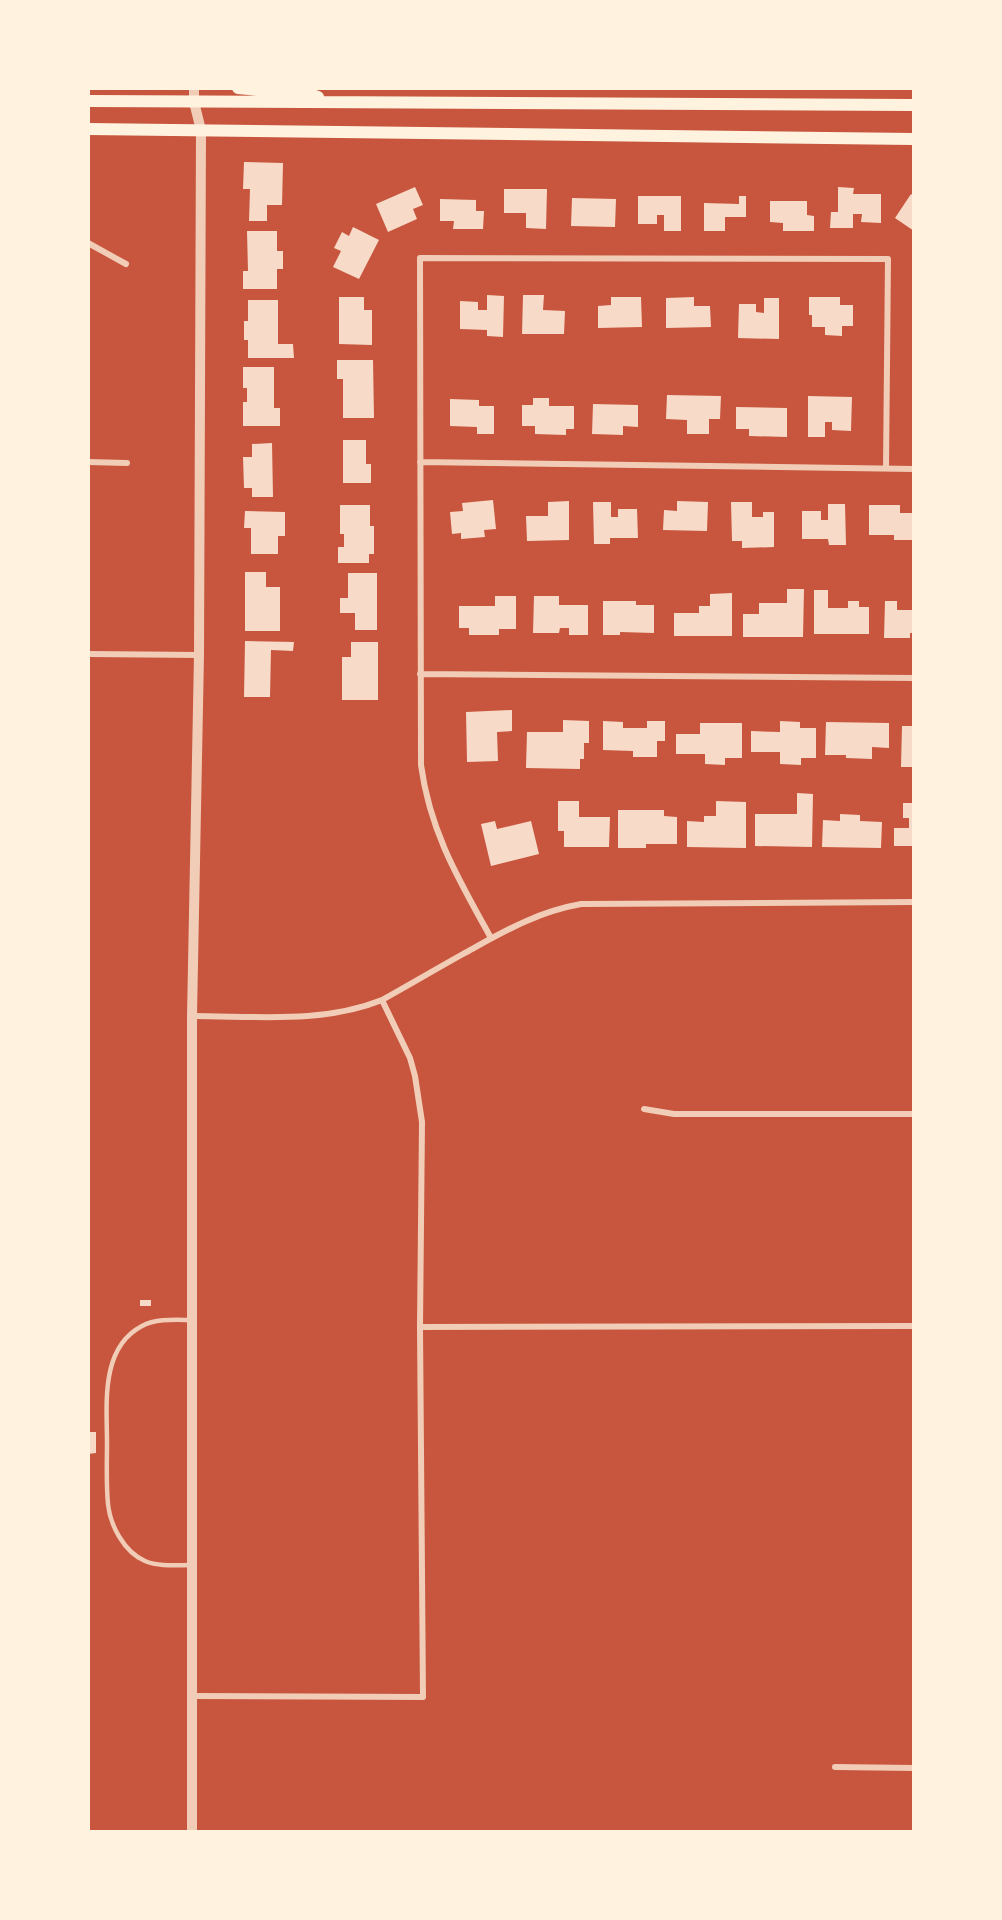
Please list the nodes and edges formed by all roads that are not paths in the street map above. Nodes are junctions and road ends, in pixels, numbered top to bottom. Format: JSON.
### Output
{"nodes":[{"id":1,"x":194,"y":88,"type":"edge"},
{"id":2,"x":238,"y":88,"type":"edge"},
{"id":3,"x":88,"y":101,"type":"edge"},
{"id":4,"x":194,"y":102,"type":"junction"},
{"id":5,"x":330,"y":102,"type":"junction"},
{"id":6,"x":914,"y":105,"type":"edge"},
{"id":7,"x":88,"y":129,"type":"edge"},
{"id":8,"x":201,"y":130,"type":"junction"},
{"id":9,"x":914,"y":133,"type":"edge"},
{"id":10,"x":867,"y":138,"type":"junction"},
{"id":11,"x":914,"y":139,"type":"edge"},
{"id":12,"x":88,"y":243,"type":"edge"},
{"id":13,"x":126,"y":264,"type":"dead end"},
{"id":14,"x":88,"y":462,"type":"edge"},
{"id":15,"x":420,"y":462,"type":"junction"},
{"id":16,"x":127,"y":463,"type":"dead end"},
{"id":17,"x":886,"y":468,"type":"junction"},
{"id":18,"x":914,"y":469,"type":"edge"},
{"id":19,"x":88,"y":654,"type":"edge"},
{"id":20,"x":199,"y":655,"type":"junction"},
{"id":21,"x":420,"y":674,"type":"junction"},
{"id":22,"x":914,"y":678,"type":"edge"},
{"id":23,"x":914,"y":902,"type":"edge"},
{"id":24,"x":491,"y":938,"type":"junction"},
{"id":25,"x":382,"y":1000,"type":"junction"},
{"id":26,"x":192,"y":1016,"type":"junction"},
{"id":27,"x":644,"y":1109,"type":"dead end"},
{"id":28,"x":914,"y":1114,"type":"edge"},
{"id":29,"x":192,"y":1320,"type":"junction"},
{"id":30,"x":914,"y":1326,"type":"edge"},
{"id":31,"x":420,"y":1327,"type":"junction"},
{"id":32,"x":192,"y":1565,"type":"junction"},
{"id":33,"x":192,"y":1696,"type":"junction"},
{"id":34,"x":835,"y":1767,"type":"dead end"},
{"id":35,"x":914,"y":1768,"type":"edge"},
{"id":36,"x":192,"y":1832,"type":"edge"}],
"edges":[{"from":1,"to":4,"type":"street"},
{"from":2,"to":5,"type":"main road"},
{"from":3,"to":4,"type":"main road"},
{"from":4,"to":5,"type":"main road"},
{"from":4,"to":8,"type":"street"},
{"from":5,"to":6,"type":"main road"},
{"from":7,"to":8,"type":"main road"},
{"from":8,"to":10,"type":"main road"},
{"from":8,"to":20,"type":"street"},
{"from":9,"to":10,"type":"main road"},
{"from":10,"to":11,"type":"main road"},
{"from":12,"to":13,"type":"street"},
{"from":14,"to":16,"type":"street"},
{"from":15,"to":17,"type":"street"},
{"from":15,"to":17,"type":"street"},
{"from":15,"to":21,"type":"street"},
{"from":17,"to":18,"type":"street"},
{"from":19,"to":20,"type":"street"},
{"from":20,"to":26,"type":"street"},
{"from":21,"to":22,"type":"street"},
{"from":21,"to":24,"type":"street"},
{"from":23,"to":24,"type":"street"},
{"from":24,"to":25,"type":"street"},
{"from":25,"to":26,"type":"street"},
{"from":25,"to":31,"type":"street"},
{"from":26,"to":29,"type":"street"},
{"from":27,"to":28,"type":"street"},
{"from":29,"to":32,"type":"street"},
{"from":29,"to":32,"type":"lane"},
{"from":30,"to":31,"type":"street"},
{"from":31,"to":33,"type":"street"},
{"from":32,"to":33,"type":"street"},
{"from":33,"to":36,"type":"street"},
{"from":34,"to":35,"type":"street"}]}
